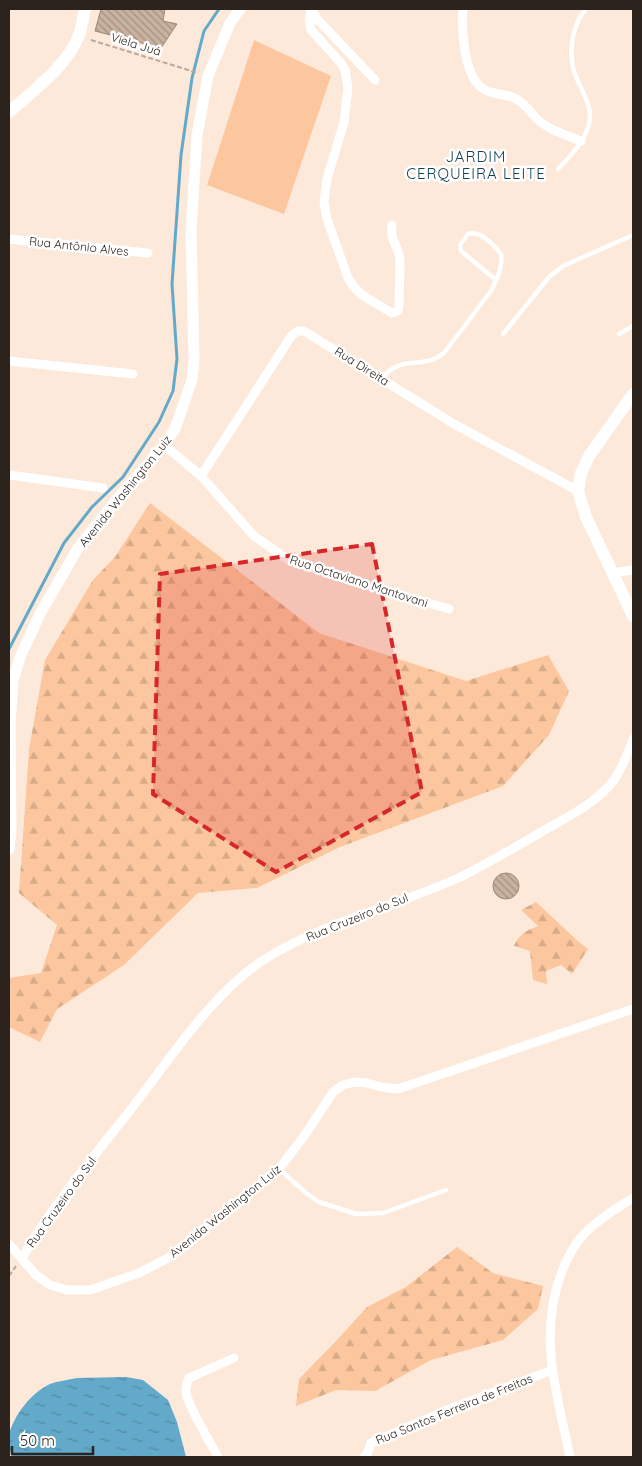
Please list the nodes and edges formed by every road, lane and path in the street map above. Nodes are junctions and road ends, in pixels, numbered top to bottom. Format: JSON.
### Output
{"nodes":[{"id":1,"x":85,"y":9,"type":"edge"},
{"id":2,"x":240,"y":9,"type":"edge"},
{"id":3,"x":463,"y":9,"type":"edge"},
{"id":4,"x":586,"y":9,"type":"edge"},
{"id":5,"x":310,"y":10,"type":"edge"},
{"id":6,"x":79,"y":36,"type":"junction"},
{"id":7,"x":204,"y":75,"type":"dead end"},
{"id":8,"x":375,"y":80,"type":"dead end"},
{"id":9,"x":9,"y":112,"type":"edge"},
{"id":10,"x":581,"y":141,"type":"junction"},
{"id":11,"x":558,"y":169,"type":"dead end"},
{"id":12,"x":392,"y":225,"type":"dead end"},
{"id":13,"x":633,"y":235,"type":"edge"},
{"id":14,"x":9,"y":239,"type":"edge"},
{"id":15,"x":148,"y":253,"type":"dead end"},
{"id":16,"x":496,"y":280,"type":"junction"},
{"id":17,"x":633,"y":326,"type":"edge"},
{"id":18,"x":503,"y":334,"type":"dead end"},
{"id":19,"x":619,"y":334,"type":"dead end"},
{"id":20,"x":9,"y":361,"type":"edge"},
{"id":21,"x":133,"y":374,"type":"dead end"},
{"id":22,"x":382,"y":378,"type":"junction"},
{"id":23,"x":633,"y":394,"type":"edge"},
{"id":24,"x":164,"y":445,"type":"junction"},
{"id":25,"x":9,"y":475,"type":"edge"},
{"id":26,"x":201,"y":476,"type":"junction"},
{"id":27,"x":103,"y":488,"type":"dead end"},
{"id":28,"x":578,"y":490,"type":"junction"},
{"id":29,"x":633,"y":570,"type":"edge"},
{"id":30,"x":612,"y":573,"type":"junction"},
{"id":31,"x":449,"y":609,"type":"dead end"},
{"id":32,"x":633,"y":616,"type":"edge"},
{"id":33,"x":633,"y":739,"type":"edge"},
{"id":34,"x":9,"y":848,"type":"edge"},
{"id":35,"x":633,"y":1009,"type":"edge"},
{"id":36,"x":279,"y":1169,"type":"junction"},
{"id":37,"x":446,"y":1190,"type":"dead end"},
{"id":38,"x":633,"y":1198,"type":"edge"},
{"id":39,"x":9,"y":1244,"type":"edge"},
{"id":40,"x":22,"y":1258,"type":"junction"},
{"id":41,"x":234,"y":1358,"type":"dead end"},
{"id":42,"x":552,"y":1370,"type":"junction"},
{"id":43,"x":218,"y":1457,"type":"edge"},
{"id":44,"x":364,"y":1457,"type":"edge"},
{"id":45,"x":570,"y":1457,"type":"edge"}],
"edges":[{"from":1,"to":6,"type":"main road"},
{"from":2,"to":24,"type":"street","name":"Avenida Washington Luiz"},
{"from":3,"to":10,"type":"street"},
{"from":4,"to":10,"type":"lane"},
{"from":5,"to":8,"type":"street"},
{"from":5,"to":12,"type":"street"},
{"from":6,"to":7,"type":"path","name":"Viela Juá"},
{"from":6,"to":9,"type":"main road"},
{"from":10,"to":11,"type":"lane"},
{"from":13,"to":18,"type":"lane"},
{"from":14,"to":15,"type":"street","name":"Rua Antônio Alves"},
{"from":16,"to":16,"type":"lane"},
{"from":16,"to":22,"type":"lane"},
{"from":17,"to":19,"type":"lane"},
{"from":20,"to":21,"type":"street"},
{"from":22,"to":26,"type":"street","name":"Rua Direita"},
{"from":22,"to":28,"type":"street","name":"Rua Direita"},
{"from":23,"to":28,"type":"main road"},
{"from":24,"to":26,"type":"street","name":"Rua Octaviano Mantovani"},
{"from":24,"to":34,"type":"street","name":"Avenida Washington Luiz"},
{"from":25,"to":27,"type":"street"},
{"from":26,"to":31,"type":"street","name":"Rua Octaviano Mantovani"},
{"from":28,"to":30,"type":"main road"},
{"from":29,"to":30,"type":"street"},
{"from":30,"to":32,"type":"main road"},
{"from":33,"to":40,"type":"street","name":"Rua Cruzeiro do Sul"},
{"from":35,"to":36,"type":"street","name":"Avenida Washington Luíz"},
{"from":36,"to":37,"type":"lane"},
{"from":36,"to":40,"type":"street","name":"Avenida Washington Luíz"},
{"from":38,"to":42,"type":"street"},
{"from":39,"to":40,"type":"street"},
{"from":41,"to":43,"type":"street"},
{"from":42,"to":44,"type":"street","name":"Rua Santos Ferreira de Freitas"},
{"from":42,"to":45,"type":"street"}]}
